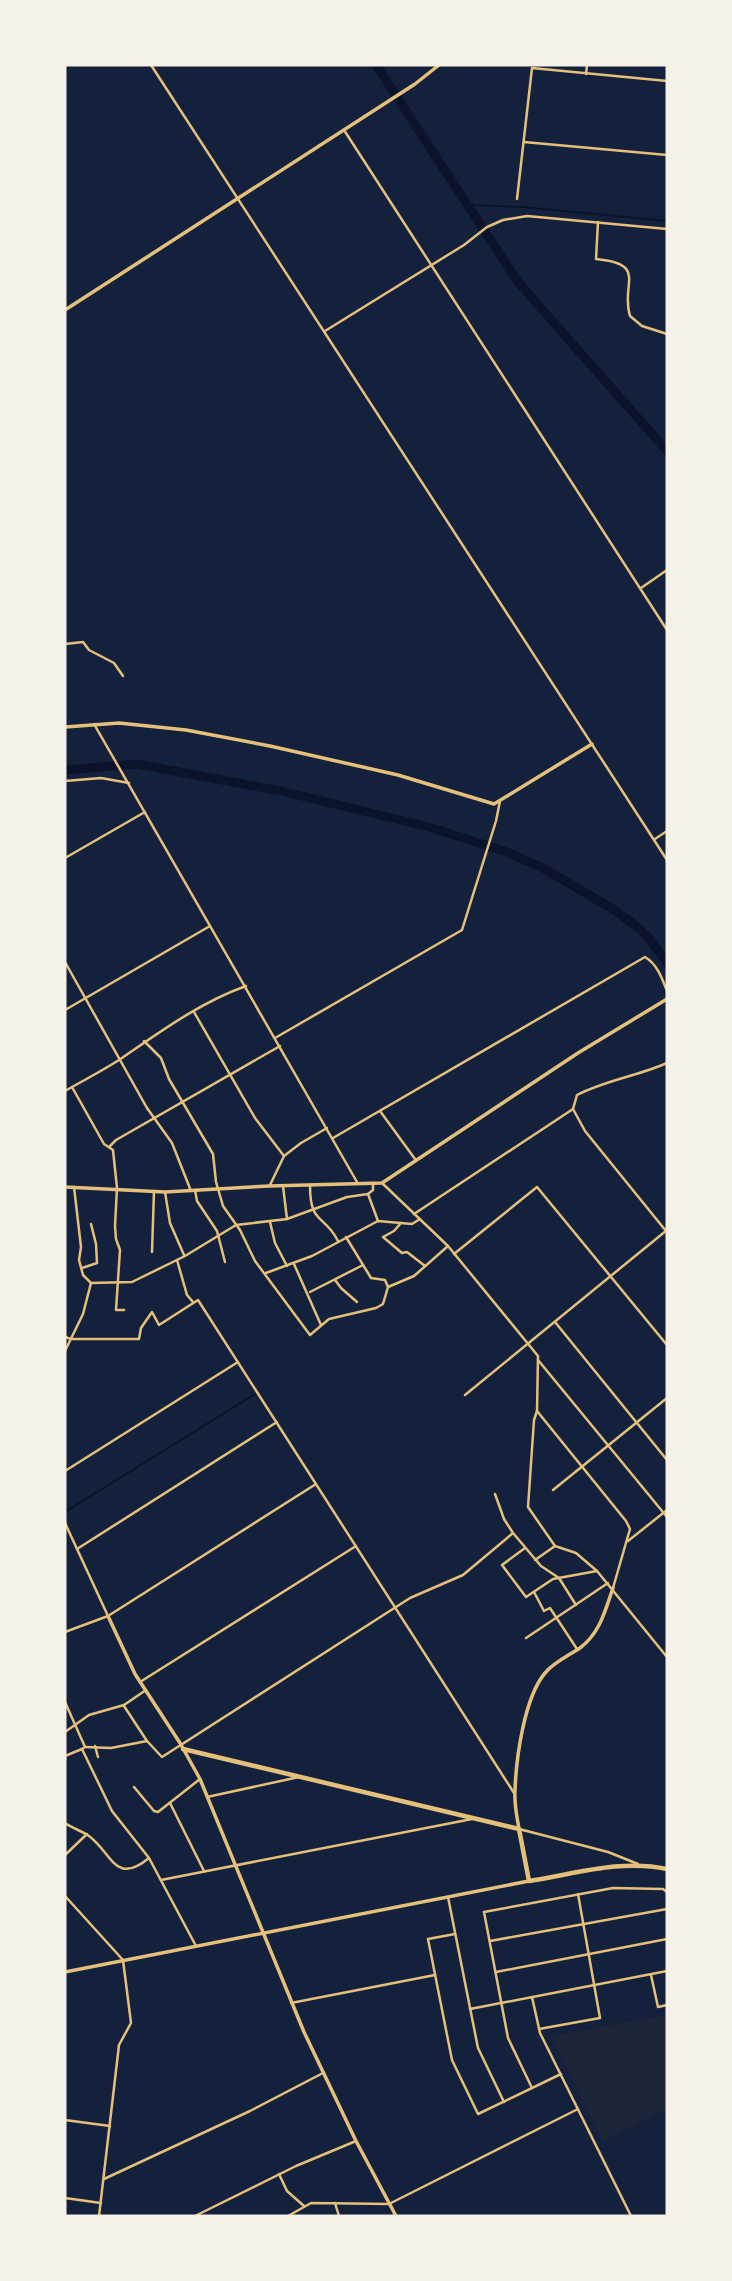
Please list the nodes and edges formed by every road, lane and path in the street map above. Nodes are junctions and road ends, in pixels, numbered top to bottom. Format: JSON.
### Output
{"nodes":[{"id":1,"x":151,"y":65,"type":"edge"},
{"id":2,"x":439,"y":65,"type":"edge"},
{"id":3,"x":587,"y":65,"type":"edge"},
{"id":4,"x":586,"y":74,"type":"junction"},
{"id":5,"x":667,"y":81,"type":"edge"},
{"id":6,"x":344,"y":130,"type":"junction"},
{"id":7,"x":523,"y":142,"type":"junction"},
{"id":8,"x":667,"y":155,"type":"edge"},
{"id":9,"x":239,"y":198,"type":"junction"},
{"id":10,"x":517,"y":199,"type":"dead end"},
{"id":11,"x":598,"y":222,"type":"junction"},
{"id":12,"x":667,"y":229,"type":"edge"},
{"id":13,"x":432,"y":265,"type":"junction"},
{"id":14,"x":65,"y":310,"type":"edge"},
{"id":15,"x":325,"y":331,"type":"junction"},
{"id":16,"x":667,"y":334,"type":"edge"},
{"id":17,"x":667,"y":570,"type":"edge"},
{"id":18,"x":640,"y":588,"type":"junction"},
{"id":19,"x":667,"y":629,"type":"edge"},
{"id":20,"x":65,"y":644,"type":"edge"},
{"id":21,"x":123,"y":676,"type":"dead end"},
{"id":22,"x":94,"y":724,"type":"junction"},
{"id":23,"x":65,"y":727,"type":"edge"},
{"id":24,"x":592,"y":744,"type":"junction"},
{"id":25,"x":65,"y":781,"type":"edge"},
{"id":26,"x":129,"y":783,"type":"junction"},
{"id":27,"x":500,"y":801,"type":"junction"},
{"id":28,"x":145,"y":812,"type":"junction"},
{"id":29,"x":667,"y":831,"type":"edge"},
{"id":30,"x":655,"y":840,"type":"junction"},
{"id":31,"x":65,"y":859,"type":"edge"},
{"id":32,"x":667,"y":860,"type":"edge"},
{"id":33,"x":211,"y":926,"type":"junction"},
{"id":34,"x":65,"y":961,"type":"edge"},
{"id":35,"x":246,"y":986,"type":"junction"},
{"id":36,"x":667,"y":991,"type":"edge"},
{"id":37,"x":86,"y":998,"type":"junction"},
{"id":38,"x":667,"y":999,"type":"edge"},
{"id":39,"x":65,"y":1010,"type":"edge"},
{"id":40,"x":194,"y":1012,"type":"junction"},
{"id":41,"x":275,"y":1038,"type":"junction"},
{"id":42,"x":144,"y":1041,"type":"junction"},
{"id":43,"x":280,"y":1046,"type":"junction"},
{"id":44,"x":120,"y":1059,"type":"junction"},
{"id":45,"x":667,"y":1063,"type":"edge"},
{"id":46,"x":230,"y":1074,"type":"junction"},
{"id":47,"x":72,"y":1087,"type":"junction"},
{"id":48,"x":65,"y":1091,"type":"edge"},
{"id":49,"x":182,"y":1102,"type":"junction"},
{"id":50,"x":573,"y":1109,"type":"junction"},
{"id":51,"x":380,"y":1111,"type":"junction"},
{"id":52,"x":154,"y":1118,"type":"junction"},
{"id":53,"x":327,"y":1128,"type":"junction"},
{"id":54,"x":333,"y":1138,"type":"junction"},
{"id":55,"x":110,"y":1146,"type":"junction"},
{"id":56,"x":284,"y":1156,"type":"junction"},
{"id":57,"x":416,"y":1160,"type":"junction"},
{"id":58,"x":358,"y":1184,"type":"junction"},
{"id":59,"x":373,"y":1184,"type":"junction"},
{"id":60,"x":382,"y":1184,"type":"junction"},
{"id":61,"x":310,"y":1185,"type":"junction"},
{"id":62,"x":74,"y":1186,"type":"junction"},
{"id":63,"x":269,"y":1186,"type":"junction"},
{"id":64,"x":283,"y":1186,"type":"junction"},
{"id":65,"x":65,"y":1187,"type":"edge"},
{"id":66,"x":117,"y":1188,"type":"junction"},
{"id":67,"x":218,"y":1189,"type":"junction"},
{"id":68,"x":193,"y":1190,"type":"junction"},
{"id":69,"x":154,"y":1191,"type":"junction"},
{"id":70,"x":166,"y":1192,"type":"junction"},
{"id":71,"x":368,"y":1194,"type":"junction"},
{"id":72,"x":313,"y":1212,"type":"junction"},
{"id":73,"x":414,"y":1214,"type":"junction"},
{"id":74,"x":287,"y":1219,"type":"junction"},
{"id":75,"x":420,"y":1219,"type":"junction"},
{"id":76,"x":378,"y":1221,"type":"junction"},
{"id":77,"x":270,"y":1222,"type":"junction"},
{"id":78,"x":401,"y":1223,"type":"junction"},
{"id":79,"x":91,"y":1224,"type":"dead end"},
{"id":80,"x":236,"y":1225,"type":"junction"},
{"id":81,"x":667,"y":1231,"type":"edge"},
{"id":82,"x":217,"y":1235,"type":"junction"},
{"id":83,"x":346,"y":1237,"type":"junction"},
{"id":84,"x":338,"y":1241,"type":"junction"},
{"id":85,"x":448,"y":1246,"type":"junction"},
{"id":86,"x":152,"y":1252,"type":"dead end"},
{"id":87,"x":454,"y":1254,"type":"junction"},
{"id":88,"x":185,"y":1256,"type":"junction"},
{"id":89,"x":177,"y":1260,"type":"junction"},
{"id":90,"x":225,"y":1262,"type":"dead end"},
{"id":91,"x":294,"y":1264,"type":"junction"},
{"id":92,"x":363,"y":1265,"type":"junction"},
{"id":93,"x":288,"y":1266,"type":"junction"},
{"id":94,"x":425,"y":1266,"type":"junction"},
{"id":95,"x":80,"y":1268,"type":"junction"},
{"id":96,"x":264,"y":1274,"type":"junction"},
{"id":97,"x":610,"y":1277,"type":"junction"},
{"id":98,"x":335,"y":1280,"type":"junction"},
{"id":99,"x":119,"y":1282,"type":"junction"},
{"id":100,"x":92,"y":1283,"type":"junction"},
{"id":101,"x":388,"y":1287,"type":"junction"},
{"id":102,"x":308,"y":1293,"type":"junction"},
{"id":103,"x":194,"y":1302,"type":"junction"},
{"id":104,"x":357,"y":1302,"type":"dead end"},
{"id":105,"x":124,"y":1310,"type":"dead end"},
{"id":106,"x":555,"y":1322,"type":"junction"},
{"id":107,"x":321,"y":1325,"type":"junction"},
{"id":108,"x":65,"y":1337,"type":"edge"},
{"id":109,"x":71,"y":1339,"type":"junction"},
{"id":110,"x":528,"y":1344,"type":"junction"},
{"id":111,"x":667,"y":1345,"type":"edge"},
{"id":112,"x":65,"y":1351,"type":"edge"},
{"id":113,"x":538,"y":1360,"type":"junction"},
{"id":114,"x":238,"y":1362,"type":"junction"},
{"id":115,"x":465,"y":1395,"type":"dead end"},
{"id":116,"x":667,"y":1398,"type":"edge"},
{"id":117,"x":537,"y":1411,"type":"junction"},
{"id":118,"x":276,"y":1422,"type":"junction"},
{"id":119,"x":637,"y":1422,"type":"junction"},
{"id":120,"x":608,"y":1445,"type":"junction"},
{"id":121,"x":667,"y":1460,"type":"edge"},
{"id":122,"x":582,"y":1466,"type":"junction"},
{"id":123,"x":65,"y":1471,"type":"edge"},
{"id":124,"x":316,"y":1484,"type":"junction"},
{"id":125,"x":553,"y":1490,"type":"dead end"},
{"id":126,"x":495,"y":1494,"type":"dead end"},
{"id":127,"x":666,"y":1511,"type":"edge"},
{"id":128,"x":667,"y":1517,"type":"edge"},
{"id":129,"x":65,"y":1523,"type":"edge"},
{"id":130,"x":513,"y":1533,"type":"junction"},
{"id":131,"x":628,"y":1541,"type":"junction"},
{"id":132,"x":356,"y":1546,"type":"junction"},
{"id":133,"x":555,"y":1546,"type":"junction"},
{"id":134,"x":525,"y":1548,"type":"junction"},
{"id":135,"x":77,"y":1549,"type":"junction"},
{"id":136,"x":535,"y":1560,"type":"junction"},
{"id":137,"x":597,"y":1571,"type":"junction"},
{"id":138,"x":559,"y":1577,"type":"junction"},
{"id":139,"x":608,"y":1583,"type":"junction"},
{"id":140,"x":613,"y":1588,"type":"junction"},
{"id":141,"x":534,"y":1592,"type":"junction"},
{"id":142,"x":576,"y":1605,"type":"junction"},
{"id":143,"x":395,"y":1608,"type":"junction"},
{"id":144,"x":108,"y":1616,"type":"junction"},
{"id":145,"x":556,"y":1618,"type":"junction"},
{"id":146,"x":65,"y":1632,"type":"edge"},
{"id":147,"x":526,"y":1638,"type":"dead end"},
{"id":148,"x":577,"y":1649,"type":"junction"},
{"id":149,"x":667,"y":1657,"type":"edge"},
{"id":150,"x":140,"y":1682,"type":"junction"},
{"id":151,"x":146,"y":1690,"type":"junction"},
{"id":152,"x":65,"y":1702,"type":"edge"},
{"id":153,"x":124,"y":1705,"type":"junction"},
{"id":154,"x":74,"y":1725,"type":"junction"},
{"id":155,"x":65,"y":1732,"type":"edge"},
{"id":156,"x":147,"y":1741,"type":"junction"},
{"id":157,"x":95,"y":1746,"type":"junction"},
{"id":158,"x":182,"y":1746,"type":"junction"},
{"id":159,"x":83,"y":1748,"type":"junction"},
{"id":160,"x":98,"y":1757,"type":"dead end"},
{"id":161,"x":65,"y":1760,"type":"edge"},
{"id":162,"x":299,"y":1775,"type":"junction"},
{"id":163,"x":200,"y":1779,"type":"junction"},
{"id":164,"x":134,"y":1787,"type":"dead end"},
{"id":165,"x":515,"y":1794,"type":"junction"},
{"id":166,"x":207,"y":1797,"type":"junction"},
{"id":167,"x":170,"y":1803,"type":"junction"},
{"id":168,"x":475,"y":1818,"type":"junction"},
{"id":169,"x":65,"y":1823,"type":"edge"},
{"id":170,"x":519,"y":1829,"type":"junction"},
{"id":171,"x":87,"y":1834,"type":"junction"},
{"id":172,"x":65,"y":1855,"type":"edge"},
{"id":173,"x":149,"y":1857,"type":"junction"},
{"id":174,"x":638,"y":1864,"type":"junction"},
{"id":175,"x":234,"y":1865,"type":"junction"},
{"id":176,"x":667,"y":1869,"type":"edge"},
{"id":177,"x":204,"y":1871,"type":"junction"},
{"id":178,"x":160,"y":1880,"type":"junction"},
{"id":179,"x":529,"y":1881,"type":"junction"},
{"id":180,"x":667,"y":1892,"type":"edge"},
{"id":181,"x":578,"y":1894,"type":"junction"},
{"id":182,"x":65,"y":1896,"type":"edge"},
{"id":183,"x":448,"y":1897,"type":"junction"},
{"id":184,"x":667,"y":1909,"type":"edge"},
{"id":185,"x":583,"y":1924,"type":"junction"},
{"id":186,"x":263,"y":1933,"type":"junction"},
{"id":187,"x":455,"y":1934,"type":"junction"},
{"id":188,"x":667,"y":1940,"type":"edge"},
{"id":189,"x":490,"y":1941,"type":"junction"},
{"id":190,"x":196,"y":1946,"type":"junction"},
{"id":191,"x":589,"y":1954,"type":"junction"},
{"id":192,"x":123,"y":1960,"type":"junction"},
{"id":193,"x":667,"y":1971,"type":"edge"},
{"id":194,"x":65,"y":1972,"type":"edge"},
{"id":195,"x":496,"y":1972,"type":"junction"},
{"id":196,"x":651,"y":1974,"type":"junction"},
{"id":197,"x":435,"y":1975,"type":"junction"},
{"id":198,"x":594,"y":1985,"type":"junction"},
{"id":199,"x":532,"y":1997,"type":"junction"},
{"id":200,"x":291,"y":2003,"type":"junction"},
{"id":201,"x":502,"y":2003,"type":"junction"},
{"id":202,"x":667,"y":2005,"type":"edge"},
{"id":203,"x":470,"y":2008,"type":"junction"},
{"id":204,"x":539,"y":2029,"type":"junction"},
{"id":205,"x":323,"y":2073,"type":"junction"},
{"id":206,"x":561,"y":2074,"type":"junction"},
{"id":207,"x":532,"y":2088,"type":"junction"},
{"id":208,"x":504,"y":2102,"type":"junction"},
{"id":209,"x":578,"y":2109,"type":"junction"},
{"id":210,"x":65,"y":2120,"type":"edge"},
{"id":211,"x":110,"y":2126,"type":"junction"},
{"id":212,"x":356,"y":2141,"type":"junction"},
{"id":213,"x":279,"y":2174,"type":"junction"},
{"id":214,"x":104,"y":2179,"type":"junction"},
{"id":215,"x":65,"y":2198,"type":"edge"},
{"id":216,"x":101,"y":2203,"type":"junction"},
{"id":217,"x":335,"y":2203,"type":"junction"},
{"id":218,"x":389,"y":2204,"type":"junction"},
{"id":219,"x":304,"y":2206,"type":"junction"},
{"id":220,"x":100,"y":2216,"type":"edge"},
{"id":221,"x":195,"y":2216,"type":"edge"},
{"id":222,"x":288,"y":2216,"type":"edge"},
{"id":223,"x":339,"y":2216,"type":"edge"},
{"id":224,"x":396,"y":2216,"type":"edge"},
{"id":225,"x":631,"y":2216,"type":"edge"}],
"edges":[{"from":1,"to":9,"type":"street"},
{"from":2,"to":6,"type":"street"},
{"from":3,"to":4,"type":"street"},
{"from":4,"to":5,"type":"street"},
{"from":4,"to":7,"type":"street"},
{"from":6,"to":9,"type":"street"},
{"from":6,"to":13,"type":"street"},
{"from":7,"to":8,"type":"street"},
{"from":7,"to":10,"type":"street"},
{"from":9,"to":14,"type":"street"},
{"from":9,"to":15,"type":"street"},
{"from":11,"to":12,"type":"street"},
{"from":11,"to":13,"type":"street"},
{"from":11,"to":16,"type":"street"},
{"from":13,"to":15,"type":"street"},
{"from":13,"to":18,"type":"street"},
{"from":15,"to":24,"type":"street"},
{"from":17,"to":18,"type":"street"},
{"from":18,"to":19,"type":"street"},
{"from":20,"to":21,"type":"street"},
{"from":22,"to":23,"type":"street"},
{"from":22,"to":26,"type":"street"},
{"from":22,"to":27,"type":"street"},
{"from":24,"to":27,"type":"street"},
{"from":24,"to":30,"type":"street"},
{"from":25,"to":26,"type":"street"},
{"from":26,"to":28,"type":"street"},
{"from":27,"to":41,"type":"street"},
{"from":28,"to":31,"type":"street"},
{"from":28,"to":33,"type":"street"},
{"from":29,"to":30,"type":"street"},
{"from":30,"to":32,"type":"street"},
{"from":33,"to":35,"type":"street"},
{"from":33,"to":37,"type":"street"},
{"from":34,"to":37,"type":"street"},
{"from":35,"to":40,"type":"street"},
{"from":35,"to":41,"type":"street"},
{"from":36,"to":51,"type":"street"},
{"from":37,"to":39,"type":"street"},
{"from":37,"to":44,"type":"street"},
{"from":38,"to":57,"type":"street"},
{"from":40,"to":42,"type":"street"},
{"from":40,"to":46,"type":"street"},
{"from":41,"to":43,"type":"street"},
{"from":42,"to":44,"type":"street"},
{"from":42,"to":49,"type":"street"},
{"from":43,"to":46,"type":"street"},
{"from":43,"to":53,"type":"street"},
{"from":44,"to":47,"type":"street"},
{"from":44,"to":52,"type":"street"},
{"from":45,"to":50,"type":"street"},
{"from":46,"to":49,"type":"street"},
{"from":46,"to":56,"type":"street"},
{"from":47,"to":48,"type":"street"},
{"from":47,"to":55,"type":"street"},
{"from":49,"to":52,"type":"street"},
{"from":49,"to":67,"type":"street"},
{"from":50,"to":73,"type":"street"},
{"from":50,"to":81,"type":"street"},
{"from":51,"to":54,"type":"street"},
{"from":51,"to":57,"type":"street"},
{"from":52,"to":55,"type":"street"},
{"from":52,"to":68,"type":"street"},
{"from":53,"to":54,"type":"street"},
{"from":53,"to":56,"type":"street"},
{"from":54,"to":58,"type":"street"},
{"from":55,"to":66,"type":"street"},
{"from":56,"to":63,"type":"street"},
{"from":57,"to":60,"type":"street"},
{"from":58,"to":59,"type":"street"},
{"from":58,"to":61,"type":"street"},
{"from":59,"to":60,"type":"street"},
{"from":59,"to":71,"type":"street"},
{"from":60,"to":73,"type":"street"},
{"from":61,"to":64,"type":"street"},
{"from":61,"to":72,"type":"street"},
{"from":62,"to":65,"type":"street"},
{"from":62,"to":66,"type":"street"},
{"from":62,"to":95,"type":"street"},
{"from":63,"to":64,"type":"street"},
{"from":63,"to":67,"type":"street"},
{"from":64,"to":74,"type":"street"},
{"from":66,"to":69,"type":"street"},
{"from":66,"to":99,"type":"street"},
{"from":67,"to":68,"type":"street"},
{"from":67,"to":80,"type":"street"},
{"from":68,"to":70,"type":"street"},
{"from":68,"to":82,"type":"street"},
{"from":69,"to":70,"type":"street"},
{"from":69,"to":86,"type":"street"},
{"from":70,"to":88,"type":"street"},
{"from":71,"to":72,"type":"street"},
{"from":71,"to":76,"type":"street"},
{"from":72,"to":74,"type":"street"},
{"from":72,"to":84,"type":"street"},
{"from":73,"to":75,"type":"street"},
{"from":74,"to":77,"type":"street"},
{"from":75,"to":78,"type":"street"},
{"from":75,"to":85,"type":"street"},
{"from":76,"to":78,"type":"street"},
{"from":76,"to":83,"type":"street"},
{"from":77,"to":80,"type":"street"},
{"from":77,"to":93,"type":"street"},
{"from":78,"to":94,"type":"street"},
{"from":79,"to":95,"type":"street"},
{"from":80,"to":82,"type":"street"},
{"from":80,"to":96,"type":"street"},
{"from":81,"to":97,"type":"street"},
{"from":82,"to":88,"type":"street"},
{"from":82,"to":90,"type":"street"},
{"from":83,"to":84,"type":"street"},
{"from":83,"to":92,"type":"street"},
{"from":84,"to":91,"type":"street"},
{"from":85,"to":87,"type":"street"},
{"from":85,"to":94,"type":"street"},
{"from":87,"to":97,"type":"street"},
{"from":87,"to":110,"type":"street"},
{"from":88,"to":89,"type":"street"},
{"from":89,"to":99,"type":"street"},
{"from":89,"to":103,"type":"street"},
{"from":91,"to":93,"type":"street"},
{"from":91,"to":102,"type":"street"},
{"from":92,"to":98,"type":"street"},
{"from":92,"to":101,"type":"street"},
{"from":93,"to":96,"type":"street"},
{"from":94,"to":101,"type":"street"},
{"from":95,"to":100,"type":"street"},
{"from":96,"to":107,"type":"street"},
{"from":97,"to":106,"type":"street"},
{"from":97,"to":111,"type":"street"},
{"from":98,"to":102,"type":"street"},
{"from":98,"to":104,"type":"street"},
{"from":99,"to":100,"type":"street"},
{"from":99,"to":105,"type":"street"},
{"from":100,"to":109,"type":"street"},
{"from":101,"to":107,"type":"street"},
{"from":102,"to":107,"type":"street"},
{"from":103,"to":109,"type":"street"},
{"from":103,"to":114,"type":"street"},
{"from":106,"to":110,"type":"street"},
{"from":106,"to":119,"type":"street"},
{"from":108,"to":109,"type":"street"},
{"from":109,"to":112,"type":"street"},
{"from":110,"to":113,"type":"street"},
{"from":110,"to":115,"type":"street"},
{"from":113,"to":117,"type":"street"},
{"from":113,"to":120,"type":"street"},
{"from":114,"to":118,"type":"street"},
{"from":114,"to":123,"type":"street"},
{"from":116,"to":119,"type":"street"},
{"from":117,"to":122,"type":"street"},
{"from":117,"to":133,"type":"street"},
{"from":118,"to":124,"type":"street"},
{"from":118,"to":135,"type":"street"},
{"from":119,"to":120,"type":"street"},
{"from":119,"to":121,"type":"street"},
{"from":120,"to":122,"type":"street"},
{"from":120,"to":127,"type":"street"},
{"from":122,"to":125,"type":"street"},
{"from":122,"to":131,"type":"street"},
{"from":124,"to":132,"type":"street"},
{"from":124,"to":144,"type":"street"},
{"from":126,"to":130,"type":"street"},
{"from":127,"to":128,"type":"street"},
{"from":127,"to":131,"type":"street"},
{"from":129,"to":135,"type":"street"},
{"from":130,"to":134,"type":"street"},
{"from":130,"to":143,"type":"street"},
{"from":131,"to":140,"type":"street"},
{"from":132,"to":143,"type":"street"},
{"from":132,"to":150,"type":"street"},
{"from":133,"to":136,"type":"street"},
{"from":133,"to":137,"type":"street"},
{"from":134,"to":136,"type":"street"},
{"from":134,"to":141,"type":"street"},
{"from":135,"to":144,"type":"street"},
{"from":136,"to":138,"type":"street"},
{"from":137,"to":138,"type":"street"},
{"from":137,"to":139,"type":"street"},
{"from":138,"to":141,"type":"street"},
{"from":138,"to":142,"type":"street"},
{"from":139,"to":140,"type":"street"},
{"from":139,"to":142,"type":"street"},
{"from":140,"to":148,"type":"street"},
{"from":140,"to":149,"type":"street"},
{"from":141,"to":145,"type":"street"},
{"from":142,"to":145,"type":"street"},
{"from":143,"to":158,"type":"street"},
{"from":143,"to":165,"type":"street"},
{"from":144,"to":146,"type":"street"},
{"from":144,"to":150,"type":"street"},
{"from":145,"to":147,"type":"street"},
{"from":145,"to":148,"type":"street"},
{"from":148,"to":165,"type":"street"},
{"from":150,"to":151,"type":"street"},
{"from":151,"to":153,"type":"street"},
{"from":151,"to":158,"type":"street"},
{"from":152,"to":154,"type":"street"},
{"from":153,"to":154,"type":"street"},
{"from":153,"to":156,"type":"street"},
{"from":154,"to":155,"type":"street"},
{"from":154,"to":159,"type":"street"},
{"from":156,"to":157,"type":"street"},
{"from":156,"to":158,"type":"street"},
{"from":157,"to":159,"type":"street"},
{"from":157,"to":160,"type":"street"},
{"from":158,"to":162,"type":"main road"},
{"from":158,"to":163,"type":"street"},
{"from":159,"to":161,"type":"street"},
{"from":159,"to":173,"type":"street"},
{"from":162,"to":166,"type":"street"},
{"from":162,"to":168,"type":"main road"},
{"from":163,"to":166,"type":"street"},
{"from":163,"to":167,"type":"street"},
{"from":164,"to":167,"type":"street"},
{"from":165,"to":170,"type":"street"},
{"from":166,"to":175,"type":"street"},
{"from":167,"to":177,"type":"street"},
{"from":168,"to":170,"type":"main road"},
{"from":168,"to":175,"type":"street"},
{"from":169,"to":171,"type":"street"},
{"from":170,"to":174,"type":"street"},
{"from":170,"to":179,"type":"main road"},
{"from":171,"to":172,"type":"street"},
{"from":171,"to":173,"type":"street"},
{"from":173,"to":178,"type":"street"},
{"from":174,"to":176,"type":"main road"},
{"from":174,"to":179,"type":"main road"},
{"from":175,"to":177,"type":"street"},
{"from":175,"to":186,"type":"street"},
{"from":177,"to":178,"type":"street"},
{"from":178,"to":190,"type":"street"},
{"from":179,"to":183,"type":"street"},
{"from":180,"to":181,"type":"street"},
{"from":181,"to":185,"type":"street"},
{"from":181,"to":189,"type":"street"},
{"from":182,"to":192,"type":"street"},
{"from":183,"to":186,"type":"street"},
{"from":183,"to":187,"type":"street"},
{"from":184,"to":185,"type":"street"},
{"from":185,"to":189,"type":"street"},
{"from":185,"to":191,"type":"street"},
{"from":186,"to":190,"type":"street"},
{"from":186,"to":200,"type":"street"},
{"from":187,"to":197,"type":"street"},
{"from":187,"to":203,"type":"street"},
{"from":188,"to":191,"type":"street"},
{"from":189,"to":195,"type":"street"},
{"from":190,"to":192,"type":"street"},
{"from":191,"to":195,"type":"street"},
{"from":191,"to":198,"type":"street"},
{"from":192,"to":194,"type":"street"},
{"from":192,"to":211,"type":"street"},
{"from":193,"to":196,"type":"street"},
{"from":195,"to":201,"type":"street"},
{"from":196,"to":198,"type":"street"},
{"from":196,"to":202,"type":"street"},
{"from":197,"to":200,"type":"street"},
{"from":197,"to":208,"type":"street"},
{"from":198,"to":199,"type":"street"},
{"from":198,"to":204,"type":"street"},
{"from":199,"to":201,"type":"street"},
{"from":199,"to":204,"type":"street"},
{"from":200,"to":205,"type":"street"},
{"from":201,"to":203,"type":"street"},
{"from":201,"to":207,"type":"street"},
{"from":203,"to":208,"type":"street"},
{"from":204,"to":206,"type":"street"},
{"from":205,"to":212,"type":"street"},
{"from":205,"to":214,"type":"street"},
{"from":206,"to":207,"type":"street"},
{"from":206,"to":209,"type":"street"},
{"from":207,"to":208,"type":"street"},
{"from":209,"to":218,"type":"street"},
{"from":209,"to":225,"type":"street"},
{"from":210,"to":211,"type":"street"},
{"from":211,"to":214,"type":"street"},
{"from":212,"to":213,"type":"street"},
{"from":212,"to":218,"type":"street"},
{"from":213,"to":219,"type":"street"},
{"from":213,"to":221,"type":"street"},
{"from":214,"to":216,"type":"street"},
{"from":215,"to":216,"type":"street"},
{"from":216,"to":220,"type":"street"},
{"from":217,"to":218,"type":"street"},
{"from":217,"to":219,"type":"street"},
{"from":217,"to":223,"type":"street"},
{"from":218,"to":224,"type":"street"},
{"from":219,"to":222,"type":"street"}]}
